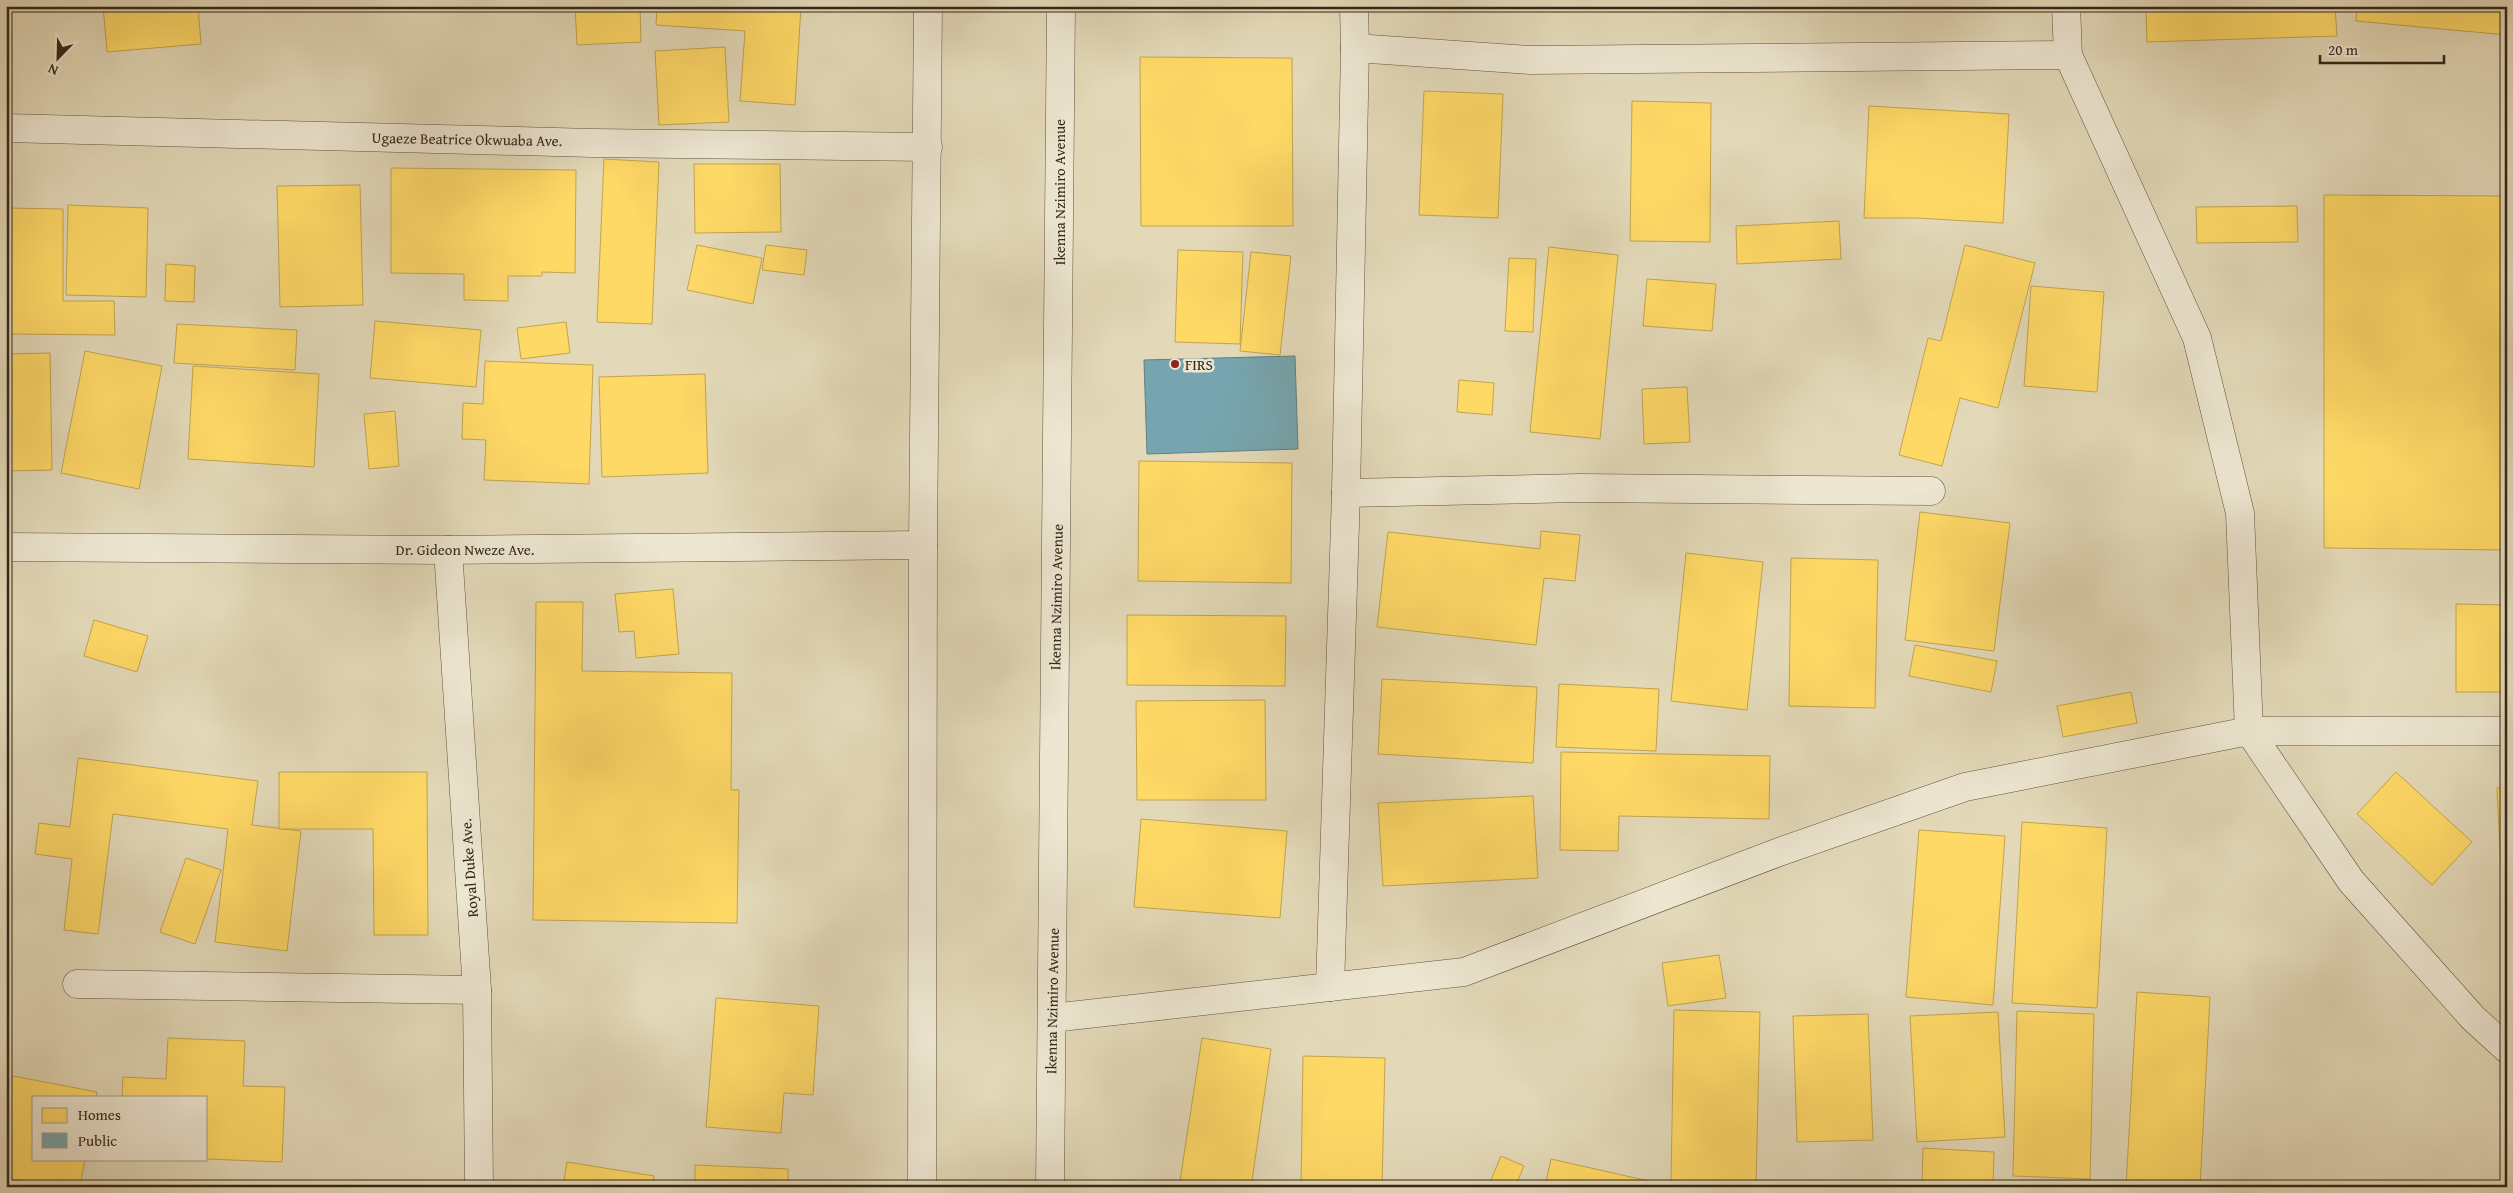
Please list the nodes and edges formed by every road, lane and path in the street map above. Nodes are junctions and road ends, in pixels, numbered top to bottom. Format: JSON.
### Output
{"nodes":[{"id":1,"x":928,"y":6,"type":"edge"},
{"id":2,"x":1061,"y":6,"type":"edge"},
{"id":3,"x":1354,"y":6,"type":"edge"},
{"id":4,"x":2066,"y":6,"type":"edge"},
{"id":5,"x":1356,"y":48,"type":"junction"},
{"id":6,"x":2068,"y":55,"type":"junction"},
{"id":7,"x":6,"y":128,"type":"edge"},
{"id":8,"x":928,"y":147,"type":"junction"},
{"id":9,"x":1931,"y":491,"type":"dead end"},
{"id":10,"x":1346,"y":493,"type":"junction"},
{"id":11,"x":923,"y":545,"type":"junction"},
{"id":12,"x":6,"y":547,"type":"edge"},
{"id":13,"x":448,"y":550,"type":"junction"},
{"id":14,"x":2249,"y":731,"type":"junction"},
{"id":15,"x":2507,"y":731,"type":"edge"},
{"id":16,"x":77,"y":984,"type":"dead end"},
{"id":17,"x":1330,"y":987,"type":"junction"},
{"id":18,"x":478,"y":990,"type":"junction"},
{"id":19,"x":1052,"y":1018,"type":"junction"},
{"id":20,"x":2507,"y":1049,"type":"edge"},
{"id":21,"x":479,"y":1187,"type":"edge"},
{"id":22,"x":922,"y":1187,"type":"edge"},
{"id":23,"x":1050,"y":1187,"type":"edge"}],
"edges":[{"from":1,"to":8,"type":"street"},
{"from":2,"to":19,"type":"street","name":"Ikenna Nzimiro Avenue"},
{"from":3,"to":5,"type":"street"},
{"from":4,"to":6,"type":"street"},
{"from":5,"to":6,"type":"street"},
{"from":5,"to":10,"type":"street"},
{"from":6,"to":14,"type":"street"},
{"from":7,"to":8,"type":"street","name":"Ugaeze Beatrice Okwuaba Ave."},
{"from":8,"to":11,"type":"street"},
{"from":9,"to":10,"type":"street"},
{"from":10,"to":17,"type":"street"},
{"from":11,"to":13,"type":"street","name":"Dr. Gideon Nweze Ave."},
{"from":11,"to":22,"type":"street"},
{"from":12,"to":13,"type":"street","name":"Dr. Gideon Nweze Ave."},
{"from":13,"to":18,"type":"street","name":"Royal Duke Ave."},
{"from":14,"to":15,"type":"street"},
{"from":14,"to":17,"type":"street"},
{"from":14,"to":20,"type":"street"},
{"from":16,"to":18,"type":"street"},
{"from":17,"to":19,"type":"street"},
{"from":18,"to":21,"type":"street","name":"Royal Duke Ave."},
{"from":19,"to":23,"type":"street","name":"Ikenna Nzimiro Avenue"}]}
